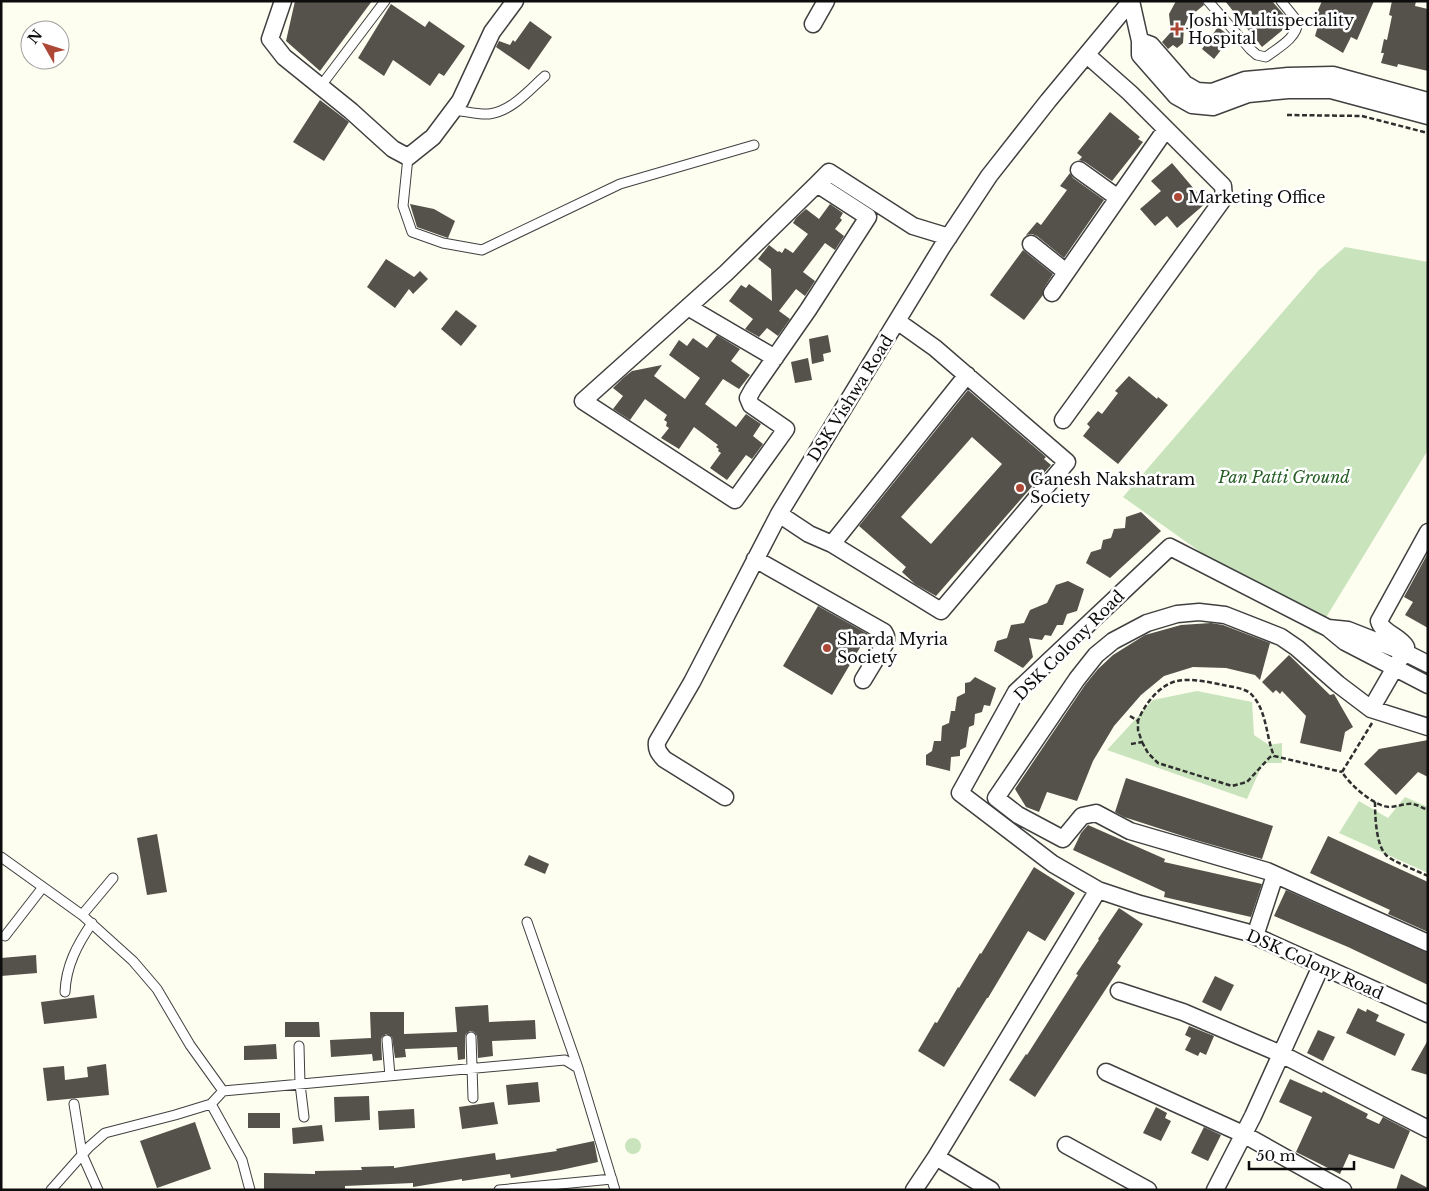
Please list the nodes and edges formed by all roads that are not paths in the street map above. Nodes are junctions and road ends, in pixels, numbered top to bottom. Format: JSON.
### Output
{"nodes":[{"id":1,"x":283,"y":1,"type":"edge"},
{"id":2,"x":385,"y":1,"type":"edge"},
{"id":3,"x":515,"y":1,"type":"edge"},
{"id":4,"x":826,"y":1,"type":"edge"},
{"id":5,"x":1131,"y":1,"type":"edge"},
{"id":6,"x":1208,"y":1,"type":"edge"},
{"id":7,"x":1281,"y":1,"type":"edge"},
{"id":8,"x":813,"y":24,"type":"dead end"},
{"id":9,"x":1140,"y":41,"type":"junction"},
{"id":10,"x":1087,"y":55,"type":"junction"},
{"id":11,"x":545,"y":76,"type":"dead end"},
{"id":12,"x":320,"y":87,"type":"junction"},
{"id":13,"x":1428,"y":101,"type":"edge"},
{"id":14,"x":454,"y":110,"type":"junction"},
{"id":15,"x":1428,"y":116,"type":"edge"},
{"id":16,"x":1166,"y":130,"type":"junction"},
{"id":17,"x":754,"y":145,"type":"dead end"},
{"id":18,"x":408,"y":157,"type":"junction"},
{"id":19,"x":1079,"y":170,"type":"dead end"},
{"id":20,"x":817,"y":184,"type":"junction"},
{"id":21,"x":1118,"y":198,"type":"junction"},
{"id":22,"x":949,"y":237,"type":"junction"},
{"id":23,"x":1031,"y":244,"type":"dead end"},
{"id":24,"x":1066,"y":272,"type":"junction"},
{"id":25,"x":1052,"y":293,"type":"dead end"},
{"id":26,"x":688,"y":307,"type":"junction"},
{"id":27,"x":897,"y":321,"type":"junction"},
{"id":28,"x":775,"y":358,"type":"junction"},
{"id":29,"x":966,"y":375,"type":"junction"},
{"id":30,"x":1063,"y":420,"type":"dead end"},
{"id":31,"x":779,"y":514,"type":"junction"},
{"id":32,"x":1428,"y":532,"type":"edge"},
{"id":33,"x":832,"y":544,"type":"junction"},
{"id":34,"x":755,"y":559,"type":"junction"},
{"id":35,"x":1328,"y":628,"type":"junction"},
{"id":36,"x":1404,"y":652,"type":"junction"},
{"id":37,"x":1428,"y":664,"type":"edge"},
{"id":38,"x":1395,"y":668,"type":"junction"},
{"id":39,"x":863,"y":680,"type":"dead end"},
{"id":40,"x":1428,"y":685,"type":"edge"},
{"id":41,"x":1375,"y":710,"type":"junction"},
{"id":42,"x":1428,"y":727,"type":"edge"},
{"id":43,"x":725,"y":797,"type":"dead end"},
{"id":44,"x":1,"y":857,"type":"edge"},
{"id":45,"x":1275,"y":875,"type":"junction"},
{"id":46,"x":113,"y":878,"type":"dead end"},
{"id":47,"x":43,"y":887,"type":"junction"},
{"id":48,"x":1098,"y":890,"type":"junction"},
{"id":49,"x":82,"y":915,"type":"junction"},
{"id":50,"x":527,"y":922,"type":"dead end"},
{"id":51,"x":92,"y":923,"type":"junction"},
{"id":52,"x":5,"y":936,"type":"dead end"},
{"id":53,"x":1255,"y":936,"type":"junction"},
{"id":54,"x":1428,"y":943,"type":"edge"},
{"id":55,"x":1321,"y":966,"type":"junction"},
{"id":56,"x":1119,"y":991,"type":"dead end"},
{"id":57,"x":65,"y":992,"type":"dead end"},
{"id":58,"x":1428,"y":1014,"type":"edge"},
{"id":59,"x":471,"y":1037,"type":"dead end"},
{"id":60,"x":387,"y":1040,"type":"dead end"},
{"id":61,"x":299,"y":1046,"type":"dead end"},
{"id":62,"x":1281,"y":1054,"type":"junction"},
{"id":63,"x":473,"y":1068,"type":"junction"},
{"id":64,"x":578,"y":1068,"type":"junction"},
{"id":65,"x":1106,"y":1072,"type":"dead end"},
{"id":66,"x":390,"y":1076,"type":"junction"},
{"id":67,"x":300,"y":1084,"type":"junction"},
{"id":68,"x":222,"y":1091,"type":"junction"},
{"id":69,"x":473,"y":1098,"type":"dead end"},
{"id":70,"x":74,"y":1104,"type":"dead end"},
{"id":71,"x":211,"y":1104,"type":"junction"},
{"id":72,"x":304,"y":1116,"type":"dead end"},
{"id":73,"x":1428,"y":1130,"type":"edge"},
{"id":74,"x":1243,"y":1134,"type":"junction"},
{"id":75,"x":1066,"y":1145,"type":"dead end"},
{"id":76,"x":82,"y":1154,"type":"junction"},
{"id":77,"x":936,"y":1157,"type":"junction"},
{"id":78,"x":612,"y":1179,"type":"junction"},
{"id":79,"x":51,"y":1190,"type":"edge"},
{"id":80,"x":98,"y":1190,"type":"edge"},
{"id":81,"x":250,"y":1190,"type":"edge"},
{"id":82,"x":499,"y":1190,"type":"edge"},
{"id":83,"x":615,"y":1190,"type":"edge"},
{"id":84,"x":914,"y":1190,"type":"edge"},
{"id":85,"x":991,"y":1190,"type":"edge"},
{"id":86,"x":1148,"y":1190,"type":"edge"},
{"id":87,"x":1215,"y":1190,"type":"edge"},
{"id":88,"x":1343,"y":1190,"type":"edge"}],
"edges":[{"from":1,"to":12,"type":"street"},
{"from":2,"to":12,"type":"lane"},
{"from":3,"to":14,"type":"street"},
{"from":4,"to":8,"type":"street"},
{"from":5,"to":9,"type":"street","name":"DSK Vishwa Road"},
{"from":5,"to":10,"type":"street","name":"DSK Vishwa Road"},
{"from":6,"to":7,"type":"lane"},
{"from":9,"to":13,"type":"street"},
{"from":9,"to":15,"type":"street","name":"DSK Vishwa Road"},
{"from":10,"to":16,"type":"street"},
{"from":10,"to":22,"type":"street","name":"DSK Vishwa Road"},
{"from":11,"to":14,"type":"lane"},
{"from":12,"to":18,"type":"street"},
{"from":14,"to":18,"type":"street"},
{"from":16,"to":21,"type":"street"},
{"from":16,"to":30,"type":"street"},
{"from":17,"to":18,"type":"lane"},
{"from":19,"to":21,"type":"street"},
{"from":20,"to":22,"type":"street"},
{"from":20,"to":26,"type":"street"},
{"from":20,"to":28,"type":"street"},
{"from":21,"to":24,"type":"street"},
{"from":22,"to":27,"type":"street","name":"DSK Vishwa Road"},
{"from":23,"to":24,"type":"street"},
{"from":24,"to":25,"type":"street"},
{"from":26,"to":28,"type":"street"},
{"from":26,"to":28,"type":"street"},
{"from":27,"to":29,"type":"street"},
{"from":27,"to":31,"type":"street","name":"DSK Vishwa Road"},
{"from":29,"to":33,"type":"street"},
{"from":29,"to":33,"type":"street"},
{"from":31,"to":33,"type":"street"},
{"from":31,"to":34,"type":"street","name":"DSK Vishwa Road"},
{"from":32,"to":36,"type":"street"},
{"from":34,"to":39,"type":"street"},
{"from":34,"to":43,"type":"street","name":"DSK Vishwa Road"},
{"from":35,"to":36,"type":"street","name":"DSK Colony Road"},
{"from":35,"to":38,"type":"street","name":"DSK Colony Road"},
{"from":35,"to":48,"type":"street","name":"DSK Colony Road"},
{"from":36,"to":37,"type":"street","name":"DSK Colony Road"},
{"from":36,"to":38,"type":"street"},
{"from":38,"to":40,"type":"street","name":"DSK Colony Road"},
{"from":38,"to":41,"type":"street"},
{"from":41,"to":42,"type":"street"},
{"from":41,"to":45,"type":"street"},
{"from":44,"to":47,"type":"lane"},
{"from":45,"to":53,"type":"street"},
{"from":45,"to":54,"type":"street"},
{"from":46,"to":49,"type":"lane"},
{"from":47,"to":49,"type":"lane"},
{"from":47,"to":52,"type":"lane"},
{"from":48,"to":53,"type":"street","name":"DSK Colony Road"},
{"from":48,"to":77,"type":"street"},
{"from":49,"to":51,"type":"lane"},
{"from":50,"to":64,"type":"lane"},
{"from":51,"to":57,"type":"lane"},
{"from":51,"to":68,"type":"lane"},
{"from":53,"to":55,"type":"street","name":"DSK Colony Road"},
{"from":55,"to":58,"type":"street","name":"DSK Colony Road"},
{"from":55,"to":62,"type":"street"},
{"from":56,"to":62,"type":"street"},
{"from":59,"to":63,"type":"lane"},
{"from":60,"to":66,"type":"lane"},
{"from":61,"to":67,"type":"lane"},
{"from":62,"to":73,"type":"street"},
{"from":62,"to":74,"type":"street"},
{"from":63,"to":64,"type":"lane"},
{"from":63,"to":66,"type":"lane"},
{"from":63,"to":69,"type":"lane"},
{"from":64,"to":78,"type":"lane"},
{"from":65,"to":74,"type":"street"},
{"from":66,"to":67,"type":"lane"},
{"from":67,"to":68,"type":"lane"},
{"from":67,"to":72,"type":"lane"},
{"from":68,"to":71,"type":"lane"},
{"from":70,"to":76,"type":"lane"},
{"from":71,"to":76,"type":"lane"},
{"from":71,"to":81,"type":"lane"},
{"from":74,"to":87,"type":"street"},
{"from":74,"to":88,"type":"street"},
{"from":75,"to":86,"type":"street"},
{"from":76,"to":79,"type":"lane"},
{"from":76,"to":80,"type":"lane"},
{"from":77,"to":84,"type":"street"},
{"from":77,"to":85,"type":"street"},
{"from":78,"to":82,"type":"lane"},
{"from":78,"to":83,"type":"lane"}]}
